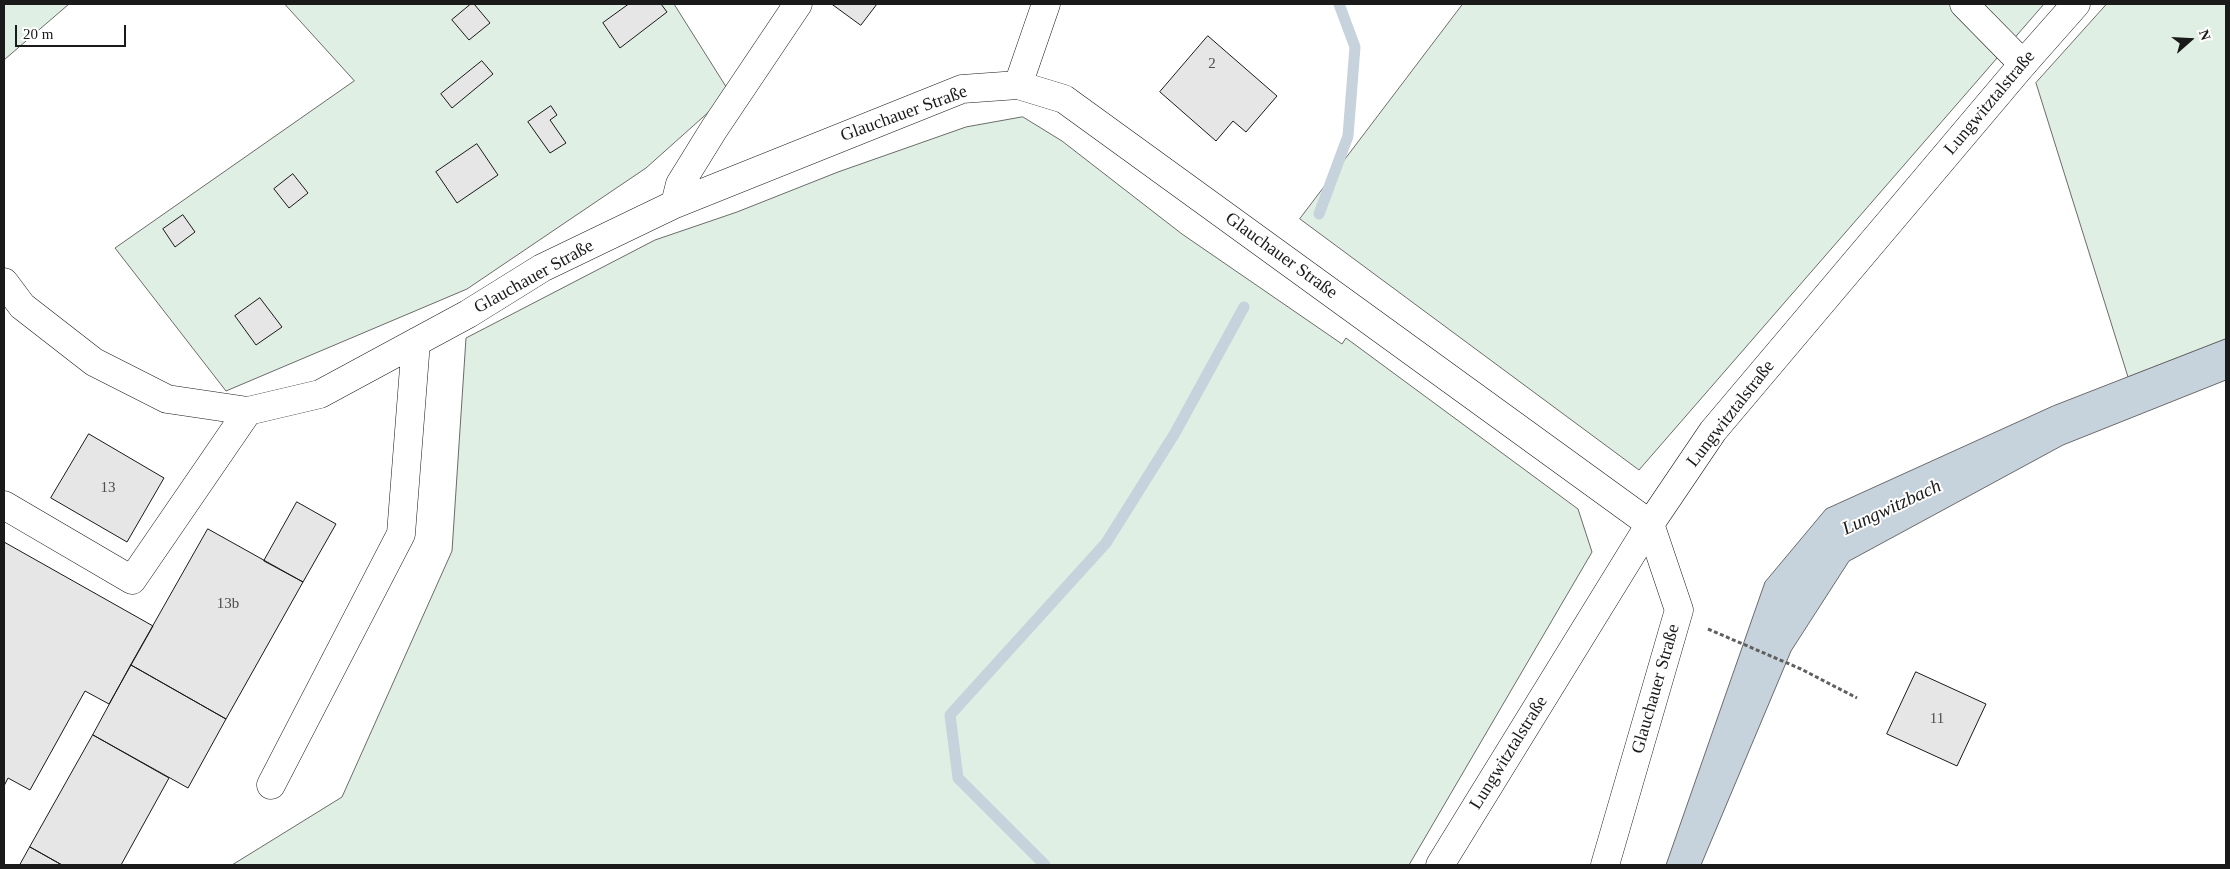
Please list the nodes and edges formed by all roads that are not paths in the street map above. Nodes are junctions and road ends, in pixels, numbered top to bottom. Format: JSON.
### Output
{"nodes":[{"id":1,"x":798,"y":4,"type":"edge"},
{"id":2,"x":1046,"y":4,"type":"edge"},
{"id":3,"x":1964,"y":4,"type":"edge"},
{"id":4,"x":2076,"y":4,"type":"edge"},
{"id":5,"x":2023,"y":64,"type":"junction"},
{"id":6,"x":1018,"y":85,"type":"junction"},
{"id":7,"x":676,"y":204,"type":"junction"},
{"id":8,"x":4,"y":282,"type":"edge"},
{"id":9,"x":416,"y":342,"type":"junction"},
{"id":10,"x":248,"y":411,"type":"junction"},
{"id":11,"x":4,"y":505,"type":"edge"},
{"id":12,"x":1650,"y":524,"type":"junction"},
{"id":13,"x":271,"y":785,"type":"dead end"},
{"id":14,"x":1440,"y":865,"type":"edge"},
{"id":15,"x":1606,"y":865,"type":"edge"}],
"edges":[{"from":1,"to":7,"type":"street"},
{"from":2,"to":6,"type":"street"},
{"from":3,"to":5,"type":"street"},
{"from":4,"to":5,"type":"street","name":"Lungwitztalstraße"},
{"from":5,"to":12,"type":"street","name":"Lungwitztalstraße"},
{"from":6,"to":7,"type":"street","name":"Glauchauer Straße"},
{"from":6,"to":12,"type":"street","name":"Glauchauer Straße"},
{"from":7,"to":9,"type":"street","name":"Glauchauer Straße"},
{"from":8,"to":10,"type":"street","name":"Glauchauer Straße"},
{"from":9,"to":10,"type":"street","name":"Glauchauer Straße"},
{"from":9,"to":13,"type":"street"},
{"from":10,"to":11,"type":"street"},
{"from":12,"to":14,"type":"street","name":"Lungwitztalstraße"},
{"from":12,"to":15,"type":"street","name":"Glauchauer Straße"}]}
